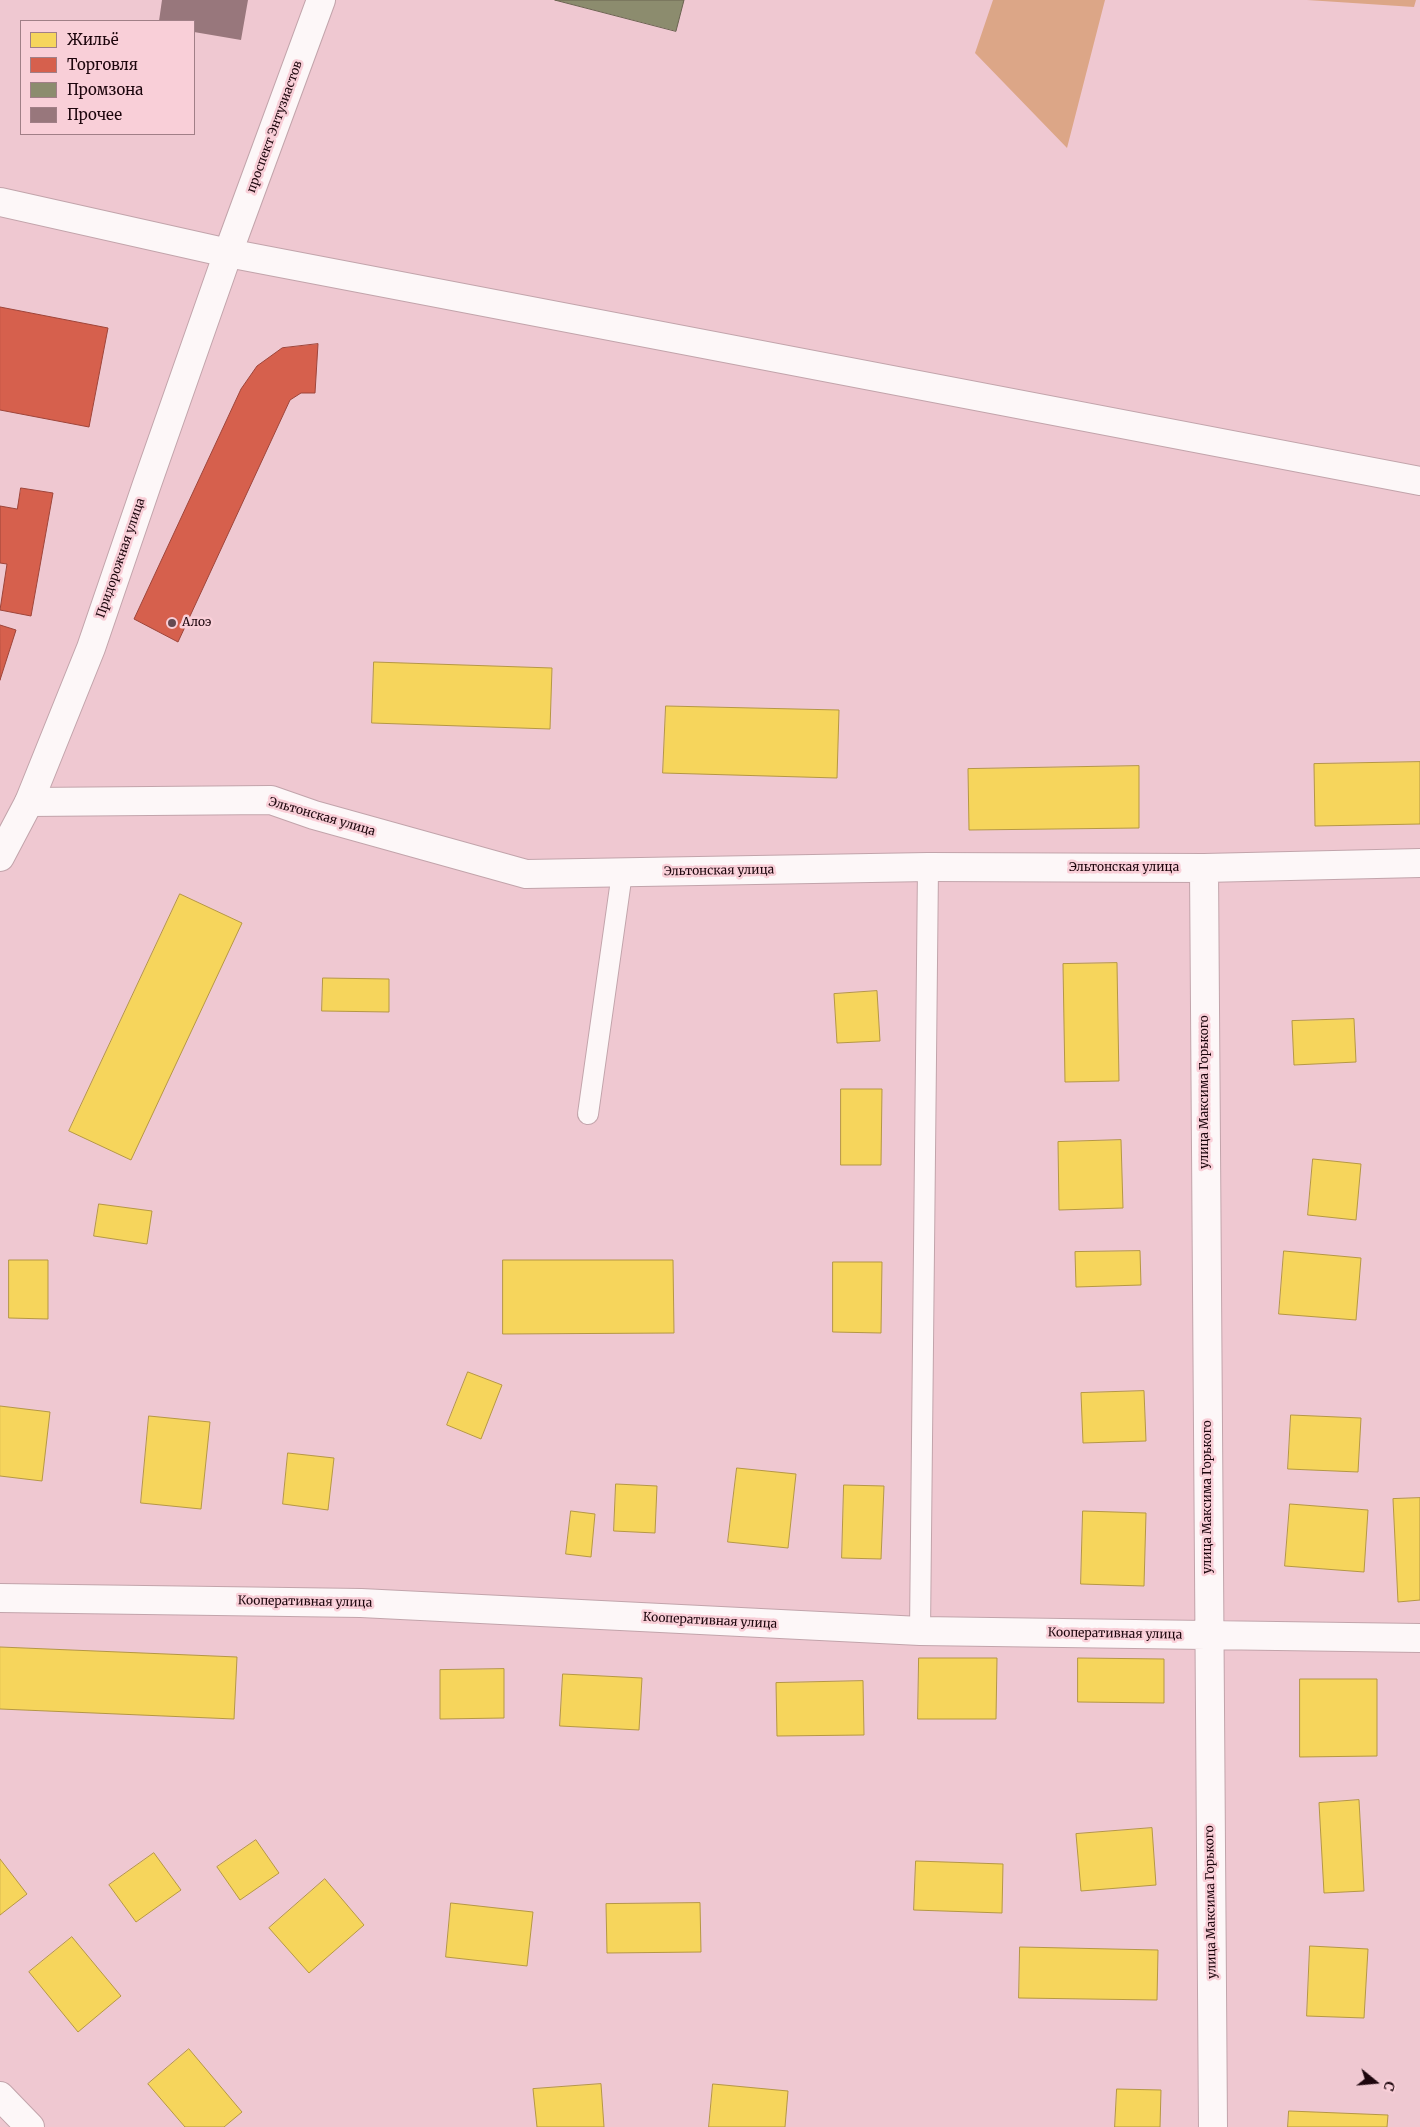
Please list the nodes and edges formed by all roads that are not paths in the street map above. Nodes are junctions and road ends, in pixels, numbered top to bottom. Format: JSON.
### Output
{"nodes":[{"id":1,"x":321,"y":0,"type":"edge"},
{"id":2,"x":0,"y":202,"type":"edge"},
{"id":3,"x":228,"y":253,"type":"junction"},
{"id":4,"x":1420,"y":481,"type":"edge"},
{"id":5,"x":28,"y":802,"type":"junction"},
{"id":6,"x":0,"y":857,"type":"edge"},
{"id":7,"x":1420,"y":863,"type":"edge"},
{"id":8,"x":928,"y":867,"type":"junction"},
{"id":9,"x":1204,"y":868,"type":"junction"},
{"id":10,"x":622,"y":873,"type":"junction"},
{"id":11,"x":588,"y":1114,"type":"dead end"},
{"id":12,"x":0,"y":1598,"type":"edge"},
{"id":13,"x":920,"y":1631,"type":"junction"},
{"id":14,"x":1208,"y":1635,"type":"junction"},
{"id":15,"x":1420,"y":1638,"type":"edge"},
{"id":16,"x":0,"y":2096,"type":"edge"},
{"id":17,"x":30,"y":2127,"type":"edge"},
{"id":18,"x":1213,"y":2127,"type":"edge"}],
"edges":[{"from":1,"to":3,"type":"street","name":"проспект Энтузиастов"},
{"from":2,"to":3,"type":"street"},
{"from":3,"to":4,"type":"street"},
{"from":3,"to":5,"type":"street","name":"Придорожная улица"},
{"from":5,"to":6,"type":"street","name":"Придорожная улица"},
{"from":5,"to":10,"type":"street","name":"Эльтонская улица"},
{"from":7,"to":9,"type":"street","name":"Эльтонская улица"},
{"from":8,"to":9,"type":"street","name":"Эльтонская улица"},
{"from":8,"to":10,"type":"street","name":"Эльтонская улица"},
{"from":8,"to":13,"type":"lane"},
{"from":9,"to":14,"type":"street","name":"улица Максима Горького"},
{"from":10,"to":11,"type":"lane"},
{"from":12,"to":13,"type":"street","name":"Кооперативная улица"},
{"from":13,"to":14,"type":"street","name":"Кооперативная улица"},
{"from":14,"to":15,"type":"street","name":"Кооперативная улица"},
{"from":14,"to":18,"type":"street","name":"улица Максима Горького"},
{"from":16,"to":17,"type":"street"}]}
